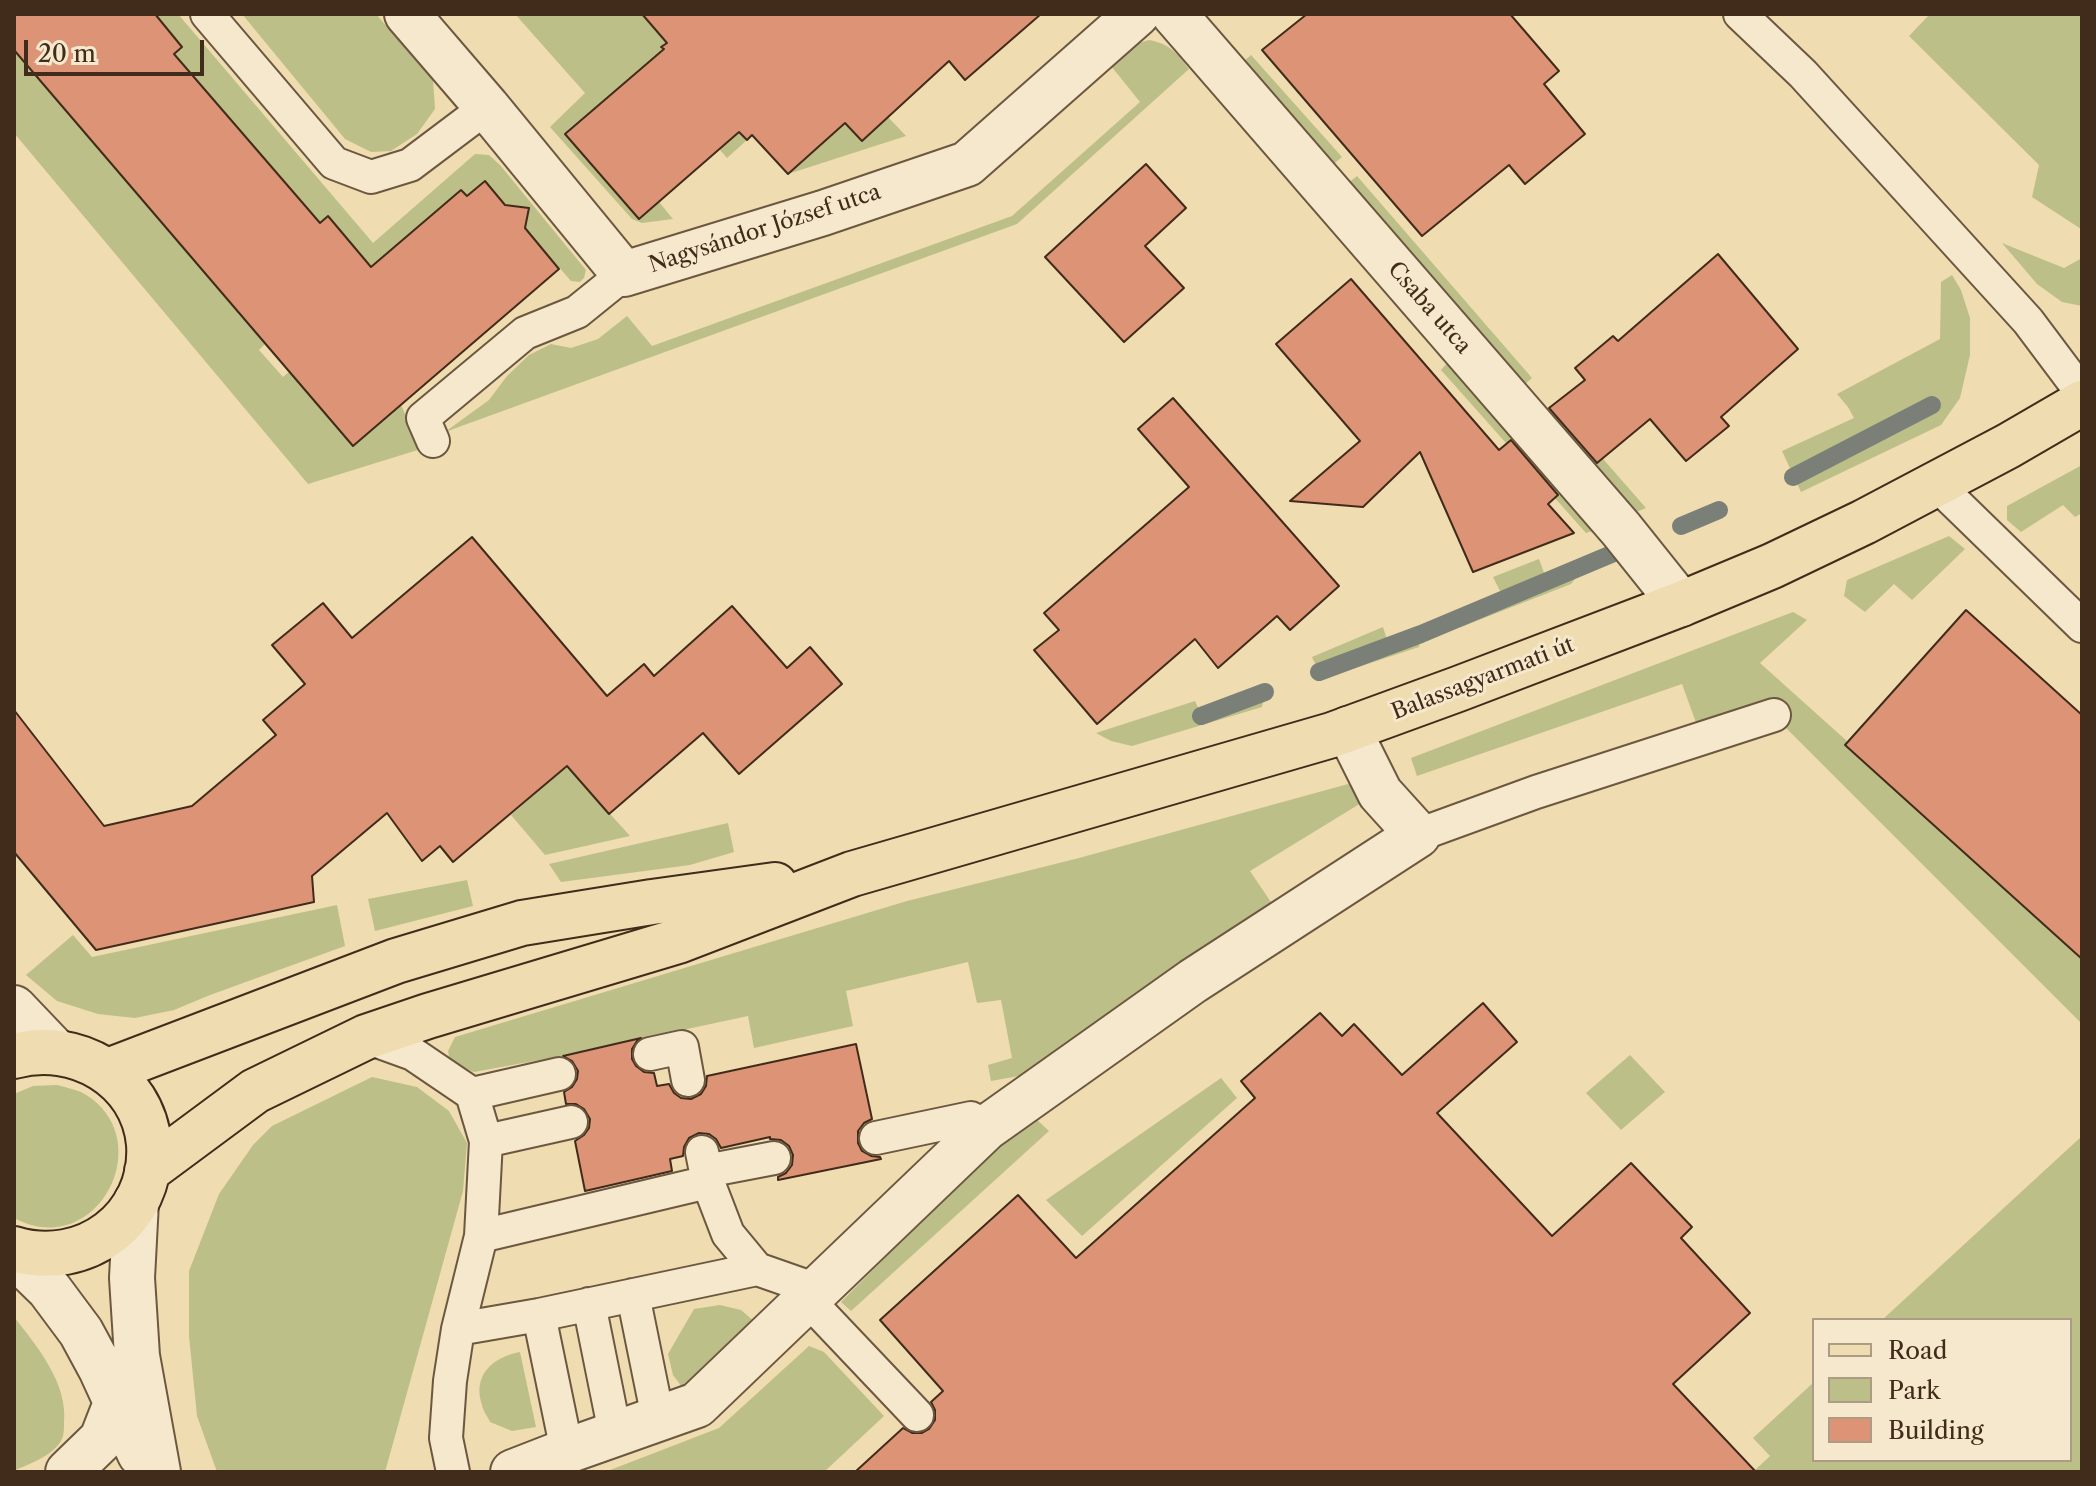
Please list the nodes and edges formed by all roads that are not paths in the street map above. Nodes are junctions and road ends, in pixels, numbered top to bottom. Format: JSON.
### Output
{"nodes":[{"id":1,"x":207,"y":14,"type":"edge"},
{"id":2,"x":407,"y":14,"type":"edge"},
{"id":3,"x":1137,"y":14,"type":"edge"},
{"id":4,"x":1174,"y":14,"type":"edge"},
{"id":5,"x":1740,"y":14,"type":"edge"},
{"id":6,"x":487,"y":107,"type":"junction"},
{"id":7,"x":624,"y":274,"type":"junction"},
{"id":8,"x":2082,"y":393,"type":"edge"},
{"id":9,"x":2082,"y":403,"type":"edge"},
{"id":10,"x":433,"y":441,"type":"dead end"},
{"id":11,"x":1936,"y":484,"type":"junction"},
{"id":12,"x":1681,"y":604,"type":"junction"},
{"id":13,"x":2082,"y":626,"type":"edge"},
{"id":14,"x":1774,"y":715,"type":"dead end"},
{"id":15,"x":1348,"y":729,"type":"junction"},
{"id":16,"x":1418,"y":835,"type":"junction"},
{"id":17,"x":852,"y":874,"type":"junction"},
{"id":18,"x":14,"y":1008,"type":"edge"},
{"id":19,"x":366,"y":1037,"type":"junction"},
{"id":20,"x":34,"y":1054,"type":"edge"},
{"id":21,"x":650,"y":1054,"type":"dead end"},
{"id":22,"x":108,"y":1071,"type":"junction"},
{"id":23,"x":559,"y":1074,"type":"dead end"},
{"id":24,"x":688,"y":1080,"type":"dead end"},
{"id":25,"x":472,"y":1094,"type":"junction"},
{"id":26,"x":571,"y":1122,"type":"dead end"},
{"id":27,"x":979,"y":1123,"type":"junction"},
{"id":28,"x":876,"y":1138,"type":"dead end"},
{"id":29,"x":486,"y":1141,"type":"junction"},
{"id":30,"x":774,"y":1158,"type":"dead end"},
{"id":31,"x":705,"y":1168,"type":"junction"},
{"id":32,"x":142,"y":1187,"type":"junction"},
{"id":33,"x":481,"y":1236,"type":"junction"},
{"id":34,"x":14,"y":1249,"type":"edge"},
{"id":35,"x":14,"y":1255,"type":"edge"},
{"id":36,"x":757,"y":1269,"type":"junction"},
{"id":37,"x":633,"y":1295,"type":"junction"},
{"id":38,"x":812,"y":1295,"type":"junction"},
{"id":39,"x":589,"y":1304,"type":"junction"},
{"id":40,"x":539,"y":1315,"type":"junction"},
{"id":41,"x":458,"y":1329,"type":"junction"},
{"id":42,"x":116,"y":1403,"type":"junction"},
{"id":43,"x":917,"y":1415,"type":"dead end"},
{"id":44,"x":658,"y":1418,"type":"junction"},
{"id":45,"x":615,"y":1433,"type":"junction"},
{"id":46,"x":567,"y":1451,"type":"junction"},
{"id":47,"x":68,"y":1472,"type":"edge"},
{"id":48,"x":149,"y":1472,"type":"edge"},
{"id":49,"x":158,"y":1472,"type":"edge"},
{"id":50,"x":453,"y":1472,"type":"edge"},
{"id":51,"x":513,"y":1472,"type":"edge"}],
"edges":[{"from":1,"to":6,"type":"lane"},
{"from":2,"to":6,"type":"street","name":"Nagysándor József utca"},
{"from":3,"to":7,"type":"street","name":"Nagysándor József utca"},
{"from":4,"to":12,"type":"street","name":"Csaba utca"},
{"from":5,"to":8,"type":"lane"},
{"from":6,"to":7,"type":"street","name":"Nagysándor József utca"},
{"from":7,"to":10,"type":"lane"},
{"from":9,"to":11,"type":"main road","name":"Balassagyarmati út"},
{"from":11,"to":12,"type":"main road","name":"Balassagyarmati út"},
{"from":11,"to":13,"type":"lane"},
{"from":12,"to":15,"type":"main road","name":"Balassagyarmati út"},
{"from":14,"to":16,"type":"lane"},
{"from":15,"to":16,"type":"street"},
{"from":15,"to":17,"type":"main road","name":"Balassagyarmati út"},
{"from":16,"to":27,"type":"street"},
{"from":17,"to":19,"type":"main road"},
{"from":17,"to":22,"type":"main road"},
{"from":18,"to":20,"type":"street"},
{"from":19,"to":25,"type":"lane"},
{"from":19,"to":32,"type":"main road"},
{"from":20,"to":22,"type":"main road"},
{"from":21,"to":24,"type":"lane"},
{"from":22,"to":32,"type":"main road"},
{"from":23,"to":25,"type":"lane"},
{"from":25,"to":29,"type":"lane"},
{"from":26,"to":29,"type":"lane"},
{"from":27,"to":28,"type":"lane"},
{"from":27,"to":38,"type":"street"},
{"from":29,"to":33,"type":"lane"},
{"from":30,"to":31,"type":"lane"},
{"from":31,"to":33,"type":"lane"},
{"from":31,"to":36,"type":"lane"},
{"from":32,"to":34,"type":"main road"},
{"from":32,"to":49,"type":"street"},
{"from":33,"to":41,"type":"lane"},
{"from":35,"to":42,"type":"street"},
{"from":36,"to":37,"type":"lane"},
{"from":36,"to":38,"type":"lane"},
{"from":37,"to":39,"type":"lane"},
{"from":37,"to":44,"type":"lane"},
{"from":38,"to":43,"type":"lane"},
{"from":38,"to":44,"type":"street"},
{"from":39,"to":40,"type":"lane"},
{"from":39,"to":45,"type":"lane"},
{"from":40,"to":41,"type":"lane"},
{"from":40,"to":46,"type":"lane"},
{"from":41,"to":50,"type":"lane"},
{"from":42,"to":47,"type":"street"},
{"from":42,"to":48,"type":"street"},
{"from":44,"to":45,"type":"street"},
{"from":45,"to":46,"type":"street"},
{"from":46,"to":51,"type":"street"}]}
